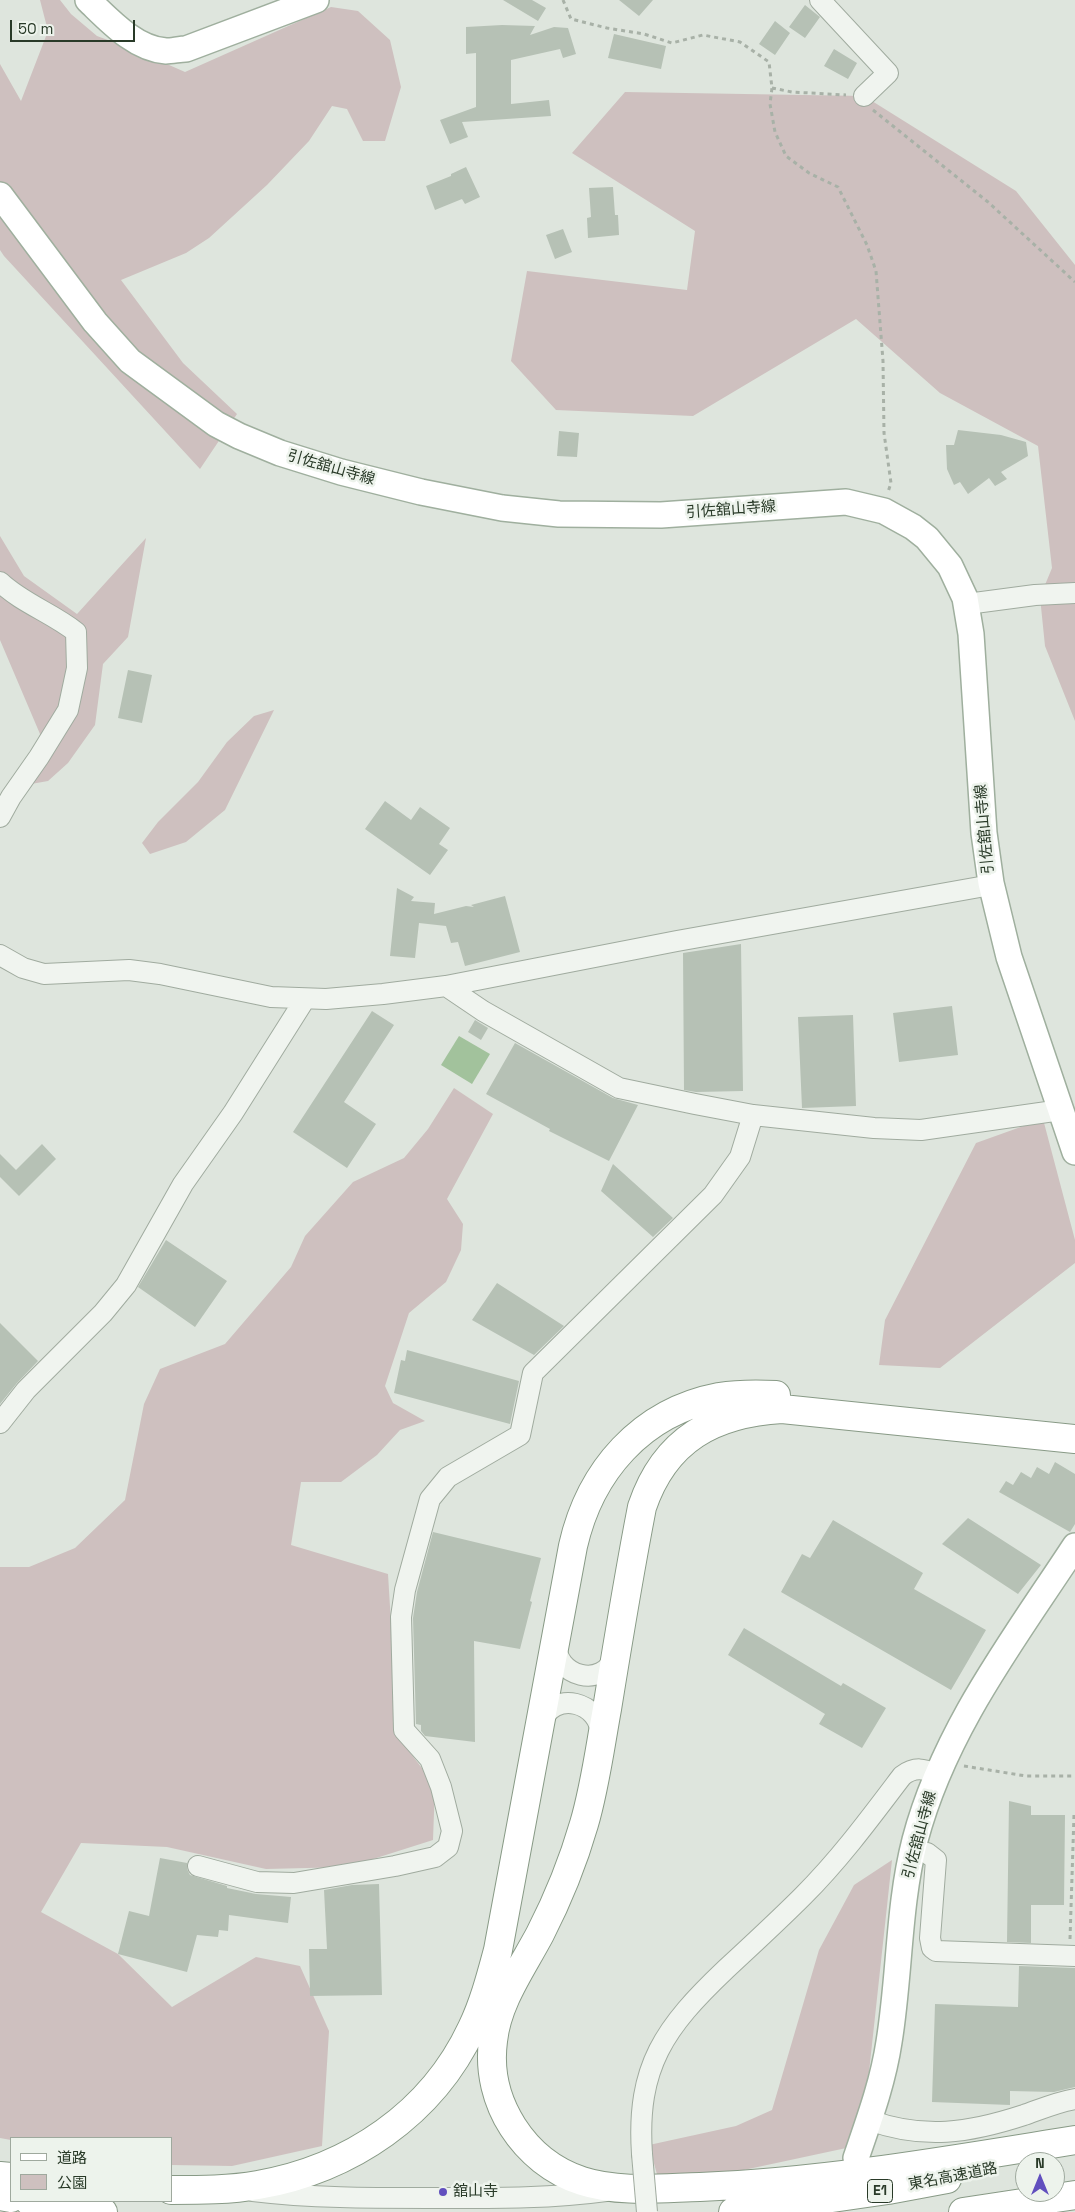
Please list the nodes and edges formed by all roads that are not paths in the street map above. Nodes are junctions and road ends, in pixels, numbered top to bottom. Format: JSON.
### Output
{"nodes":[{"id":1,"x":88,"y":0,"type":"edge"},
{"id":2,"x":316,"y":0,"type":"edge"},
{"id":3,"x":820,"y":0,"type":"edge"},
{"id":4,"x":864,"y":96,"type":"road end"},
{"id":5,"x":0,"y":195,"type":"edge"},
{"id":6,"x":0,"y":582,"type":"edge"},
{"id":7,"x":1075,"y":593,"type":"edge"},
{"id":8,"x":966,"y":604,"type":"junction"},
{"id":9,"x":0,"y":817,"type":"edge"},
{"id":10,"x":991,"y":885,"type":"junction"},
{"id":11,"x":0,"y":955,"type":"edge"},
{"id":12,"x":446,"y":986,"type":"junction"},
{"id":13,"x":306,"y":999,"type":"junction"},
{"id":14,"x":1061,"y":1110,"type":"junction"},
{"id":15,"x":753,"y":1115,"type":"junction"},
{"id":16,"x":1075,"y":1152,"type":"edge"},
{"id":17,"x":0,"y":1422,"type":"edge"},
{"id":18,"x":1075,"y":1424,"type":"edge"},
{"id":19,"x":1075,"y":1439,"type":"edge"},
{"id":20,"x":1075,"y":1546,"type":"edge"},
{"id":21,"x":556,"y":1640,"type":"junction"},
{"id":22,"x":617,"y":1650,"type":"junction"},
{"id":23,"x":540,"y":1728,"type":"junction"},
{"id":24,"x":601,"y":1739,"type":"junction"},
{"id":25,"x":941,"y":1766,"type":"junction"},
{"id":26,"x":913,"y":1850,"type":"junction"},
{"id":27,"x":198,"y":1866,"type":"dead end"},
{"id":28,"x":1072,"y":1956,"type":"edge"},
{"id":29,"x":1075,"y":2099,"type":"edge"},
{"id":30,"x":869,"y":2120,"type":"junction"},
{"id":31,"x":1075,"y":2140,"type":"edge"},
{"id":32,"x":856,"y":2158,"type":"dead end"},
{"id":33,"x":1015,"y":2166,"type":"edge"},
{"id":34,"x":231,"y":2188,"type":"junction"},
{"id":35,"x":633,"y":2188,"type":"junction"},
{"id":36,"x":172,"y":2190,"type":"edge"},
{"id":37,"x":1075,"y":2195,"type":"edge"},
{"id":38,"x":1015,"y":2199,"type":"edge"},
{"id":39,"x":36,"y":2202,"type":"edge"},
{"id":40,"x":103,"y":2212,"type":"edge"},
{"id":41,"x":647,"y":2212,"type":"edge"},
{"id":42,"x":734,"y":2212,"type":"edge"},
{"id":43,"x":953,"y":2212,"type":"edge"},
{"id":44,"x":963,"y":2212,"type":"edge"}],
"edges":[{"from":1,"to":2,"type":"main road"},
{"from":3,"to":4,"type":"street"},
{"from":5,"to":8,"type":"main road","name":"引佐舘山寺線"},
{"from":6,"to":9,"type":"street"},
{"from":7,"to":8,"type":"street"},
{"from":8,"to":10,"type":"main road","name":"引佐舘山寺線"},
{"from":10,"to":12,"type":"street"},
{"from":10,"to":14,"type":"main road","name":"引佐舘山寺線"},
{"from":11,"to":13,"type":"street"},
{"from":12,"to":13,"type":"street"},
{"from":12,"to":15,"type":"street"},
{"from":13,"to":17,"type":"street"},
{"from":14,"to":15,"type":"street"},
{"from":14,"to":16,"type":"main road","name":"引佐舘山寺線"},
{"from":15,"to":27,"type":"street"},
{"from":18,"to":21,"type":"highway"},
{"from":19,"to":22,"type":"highway"},
{"from":20,"to":25,"type":"main road","name":"引佐舘山寺線"},
{"from":21,"to":22,"type":"street"},
{"from":21,"to":23,"type":"highway"},
{"from":22,"to":24,"type":"highway"},
{"from":23,"to":24,"type":"street"},
{"from":23,"to":34,"type":"highway"},
{"from":24,"to":35,"type":"highway"},
{"from":25,"to":26,"type":"main road","name":"引佐舘山寺線"},
{"from":25,"to":41,"type":"street","bridge":true},
{"from":26,"to":28,"type":"street"},
{"from":26,"to":30,"type":"main road","name":"引佐舘山寺線"},
{"from":29,"to":30,"type":"street"},
{"from":30,"to":32,"type":"main road","name":"引佐舘山寺線"},
{"from":31,"to":35,"type":"highway"},
{"from":33,"to":42,"type":"highway","name":"東名高速道路","number":"E1"},
{"from":34,"to":35,"type":"street"},
{"from":34,"to":36,"type":"highway"},
{"from":37,"to":44,"type":"highway"},
{"from":38,"to":43,"type":"highway"},
{"from":39,"to":40,"type":"highway"}]}
